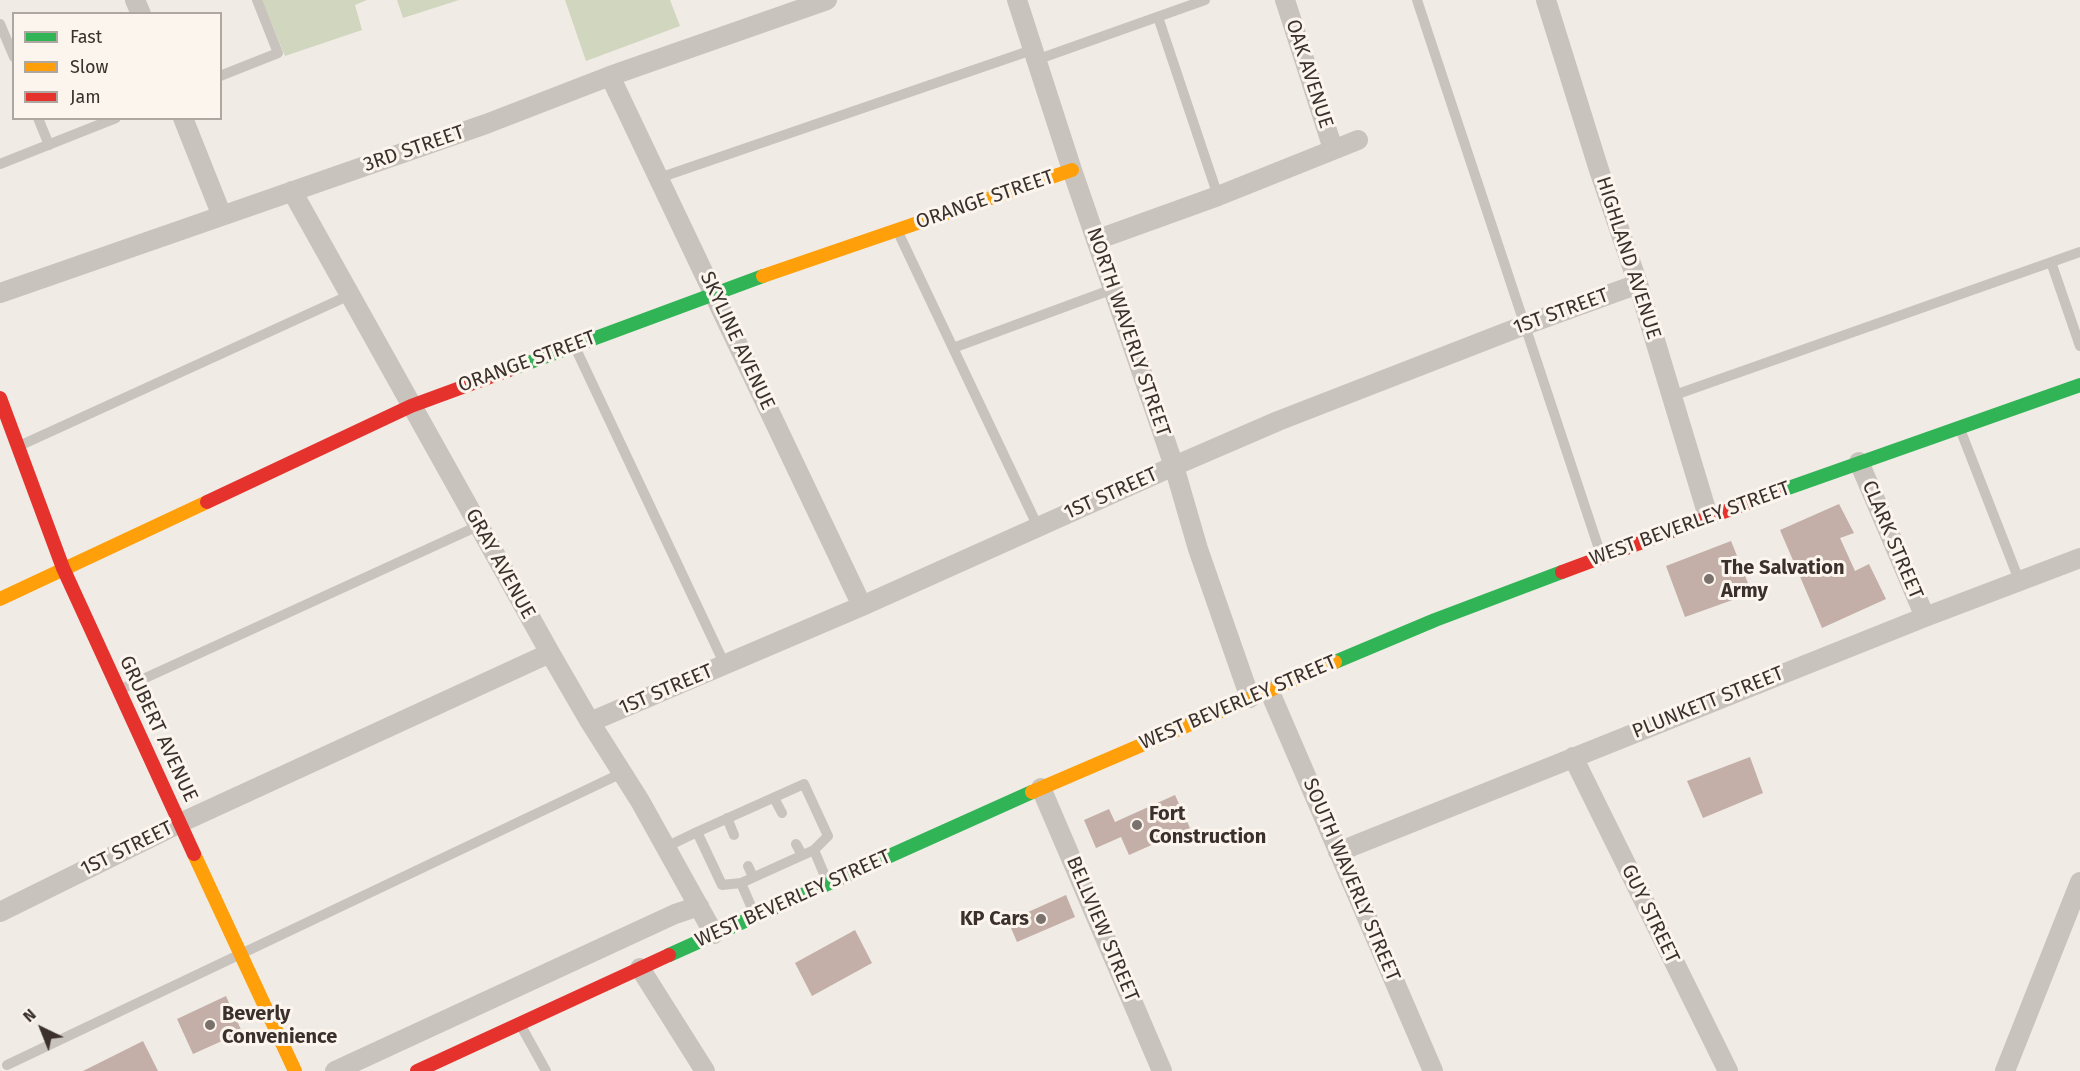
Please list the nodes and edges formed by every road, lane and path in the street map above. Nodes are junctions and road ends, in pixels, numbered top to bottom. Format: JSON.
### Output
{"nodes":[{"id":1,"x":257,"y":0,"type":"edge"},
{"id":2,"x":827,"y":0,"type":"edge"},
{"id":3,"x":1017,"y":0,"type":"edge"},
{"id":4,"x":1205,"y":0,"type":"edge"},
{"id":5,"x":1285,"y":0,"type":"edge"},
{"id":6,"x":1417,"y":0,"type":"edge"},
{"id":7,"x":1546,"y":0,"type":"edge"},
{"id":8,"x":1158,"y":17,"type":"junction"},
{"id":9,"x":0,"y":24,"type":"edge"},
{"id":10,"x":12,"y":52,"type":"edge"},
{"id":11,"x":1034,"y":55,"type":"junction"},
{"id":12,"x":222,"y":75,"type":"edge"},
{"id":13,"x":610,"y":76,"type":"junction"},
{"id":14,"x":39,"y":120,"type":"edge"},
{"id":15,"x":111,"y":120,"type":"edge"},
{"id":16,"x":184,"y":120,"type":"edge"},
{"id":17,"x":1358,"y":140,"type":"dead end"},
{"id":18,"x":49,"y":145,"type":"junction"},
{"id":19,"x":1333,"y":149,"type":"junction"},
{"id":20,"x":0,"y":164,"type":"edge"},
{"id":21,"x":1072,"y":170,"type":"junction"},
{"id":22,"x":659,"y":178,"type":"junction"},
{"id":23,"x":292,"y":191,"type":"junction"},
{"id":24,"x":1218,"y":196,"type":"junction"},
{"id":25,"x":222,"y":216,"type":"junction"},
{"id":26,"x":896,"y":230,"type":"junction"},
{"id":27,"x":1096,"y":240,"type":"junction"},
{"id":28,"x":2080,"y":252,"type":"edge"},
{"id":29,"x":2051,"y":262,"type":"junction"},
{"id":30,"x":1638,"y":284,"type":"junction"},
{"id":31,"x":1113,"y":289,"type":"junction"},
{"id":32,"x":0,"y":293,"type":"edge"},
{"id":33,"x":714,"y":293,"type":"junction"},
{"id":34,"x":350,"y":295,"type":"junction"},
{"id":35,"x":1525,"y":325,"type":"junction"},
{"id":36,"x":573,"y":345,"type":"junction"},
{"id":37,"x":2080,"y":346,"type":"edge"},
{"id":38,"x":953,"y":348,"type":"junction"},
{"id":39,"x":2080,"y":385,"type":"edge"},
{"id":40,"x":1672,"y":396,"type":"junction"},
{"id":41,"x":0,"y":398,"type":"edge"},
{"id":42,"x":411,"y":406,"type":"junction"},
{"id":43,"x":1959,"y":426,"type":"junction"},
{"id":44,"x":18,"y":446,"type":"junction"},
{"id":45,"x":1859,"y":462,"type":"junction"},
{"id":46,"x":1174,"y":466,"type":"junction"},
{"id":47,"x":1708,"y":516,"type":"junction"},
{"id":48,"x":478,"y":526,"type":"junction"},
{"id":49,"x":1038,"y":527,"type":"junction"},
{"id":50,"x":1602,"y":556,"type":"junction"},
{"id":51,"x":2080,"y":558,"type":"edge"},
{"id":52,"x":63,"y":568,"type":"junction"},
{"id":53,"x":2019,"y":580,"type":"junction"},
{"id":54,"x":0,"y":599,"type":"edge"},
{"id":55,"x":862,"y":606,"type":"junction"},
{"id":56,"x":1924,"y":617,"type":"junction"},
{"id":57,"x":550,"y":653,"type":"junction"},
{"id":58,"x":725,"y":665,"type":"junction"},
{"id":59,"x":119,"y":690,"type":"junction"},
{"id":60,"x":1269,"y":690,"type":"junction"},
{"id":61,"x":1250,"y":698,"type":"junction"},
{"id":62,"x":590,"y":722,"type":"junction"},
{"id":63,"x":1573,"y":757,"type":"junction"},
{"id":64,"x":622,"y":773,"type":"junction"},
{"id":65,"x":1041,"y":788,"type":"junction"},
{"id":66,"x":774,"y":798,"type":"junction"},
{"id":67,"x":782,"y":813,"type":"dead end"},
{"id":68,"x":727,"y":819,"type":"junction"},
{"id":69,"x":180,"y":823,"type":"junction"},
{"id":70,"x":697,"y":832,"type":"junction"},
{"id":71,"x":734,"y":835,"type":"dead end"},
{"id":72,"x":796,"y":844,"type":"dead end"},
{"id":73,"x":666,"y":847,"type":"junction"},
{"id":74,"x":814,"y":850,"type":"junction"},
{"id":75,"x":1338,"y":852,"type":"junction"},
{"id":76,"x":802,"y":855,"type":"junction"},
{"id":77,"x":748,"y":866,"type":"dead end"},
{"id":78,"x":753,"y":877,"type":"junction"},
{"id":79,"x":2080,"y":882,"type":"edge"},
{"id":80,"x":741,"y":883,"type":"junction"},
{"id":81,"x":829,"y":883,"type":"junction"},
{"id":82,"x":699,"y":906,"type":"junction"},
{"id":83,"x":0,"y":912,"type":"edge"},
{"id":84,"x":755,"y":916,"type":"junction"},
{"id":85,"x":714,"y":934,"type":"junction"},
{"id":86,"x":239,"y":953,"type":"junction"},
{"id":87,"x":640,"y":968,"type":"junction"},
{"id":88,"x":520,"y":1024,"type":"junction"},
{"id":89,"x":7,"y":1065,"type":"dead end"},
{"id":90,"x":2010,"y":1070,"type":"edge"},
{"id":91,"x":295,"y":1071,"type":"edge"},
{"id":92,"x":334,"y":1071,"type":"edge"},
{"id":93,"x":417,"y":1071,"type":"edge"},
{"id":94,"x":546,"y":1071,"type":"edge"},
{"id":95,"x":705,"y":1071,"type":"edge"},
{"id":96,"x":1162,"y":1071,"type":"edge"},
{"id":97,"x":1433,"y":1071,"type":"edge"},
{"id":98,"x":1728,"y":1071,"type":"edge"}],
"edges":[{"from":1,"to":12,"type":"lane"},
{"from":2,"to":13,"type":"street","name":"3RD STREET"},
{"from":3,"to":11,"type":"street","name":"NORTH WAVERLY STREET"},
{"from":4,"to":8,"type":"lane"},
{"from":5,"to":19,"type":"street","name":"OAK AVENUE"},
{"from":6,"to":35,"type":"lane"},
{"from":7,"to":30,"type":"street","name":"HIGHLAND AVENUE"},
{"from":8,"to":11,"type":"lane"},
{"from":8,"to":24,"type":"lane"},
{"from":9,"to":10,"type":"lane"},
{"from":11,"to":21,"type":"street","name":"NORTH WAVERLY STREET"},
{"from":11,"to":22,"type":"lane"},
{"from":13,"to":22,"type":"street","name":"SKYLINE AVENUE"},
{"from":13,"to":23,"type":"street","name":"3RD STREET"},
{"from":14,"to":18,"type":"lane"},
{"from":15,"to":18,"type":"lane"},
{"from":16,"to":25,"type":"street"},
{"from":17,"to":19,"type":"street"},
{"from":18,"to":20,"type":"lane"},
{"from":19,"to":24,"type":"street"},
{"from":21,"to":26,"type":"street","name":"ORANGE STREET"},
{"from":21,"to":27,"type":"street","name":"NORTH WAVERLY STREET"},
{"from":22,"to":33,"type":"street","name":"SKYLINE AVENUE"},
{"from":23,"to":25,"type":"street","name":"3RD STREET"},
{"from":23,"to":34,"type":"street","name":"GRAY AVENUE"},
{"from":24,"to":27,"type":"street"},
{"from":25,"to":32,"type":"street","name":"3RD STREET"},
{"from":26,"to":33,"type":"street","name":"ORANGE STREET"},
{"from":26,"to":38,"type":"lane"},
{"from":27,"to":31,"type":"street","name":"NORTH WAVERLY STREET"},
{"from":28,"to":29,"type":"lane"},
{"from":29,"to":37,"type":"lane"},
{"from":29,"to":40,"type":"lane"},
{"from":30,"to":35,"type":"street","name":"1ST STREET"},
{"from":30,"to":40,"type":"street","name":"HIGHLAND AVENUE"},
{"from":31,"to":38,"type":"lane"},
{"from":31,"to":46,"type":"street","name":"NORTH WAVERLY STREET"},
{"from":33,"to":36,"type":"street","name":"ORANGE STREET"},
{"from":33,"to":55,"type":"street","name":"SKYLINE AVENUE"},
{"from":34,"to":42,"type":"street","name":"GRAY AVENUE"},
{"from":34,"to":44,"type":"lane"},
{"from":35,"to":46,"type":"street","name":"1ST STREET"},
{"from":35,"to":50,"type":"lane"},
{"from":36,"to":42,"type":"street","name":"ORANGE STREET"},
{"from":36,"to":58,"type":"lane"},
{"from":38,"to":49,"type":"lane"},
{"from":39,"to":43,"type":"street","name":"WEST BEVERLEY STREET"},
{"from":40,"to":47,"type":"street","name":"HIGHLAND AVENUE"},
{"from":41,"to":44,"type":"street","name":"GRUBERT AVENUE"},
{"from":42,"to":48,"type":"street","name":"GRAY AVENUE"},
{"from":42,"to":52,"type":"street","name":"ORANGE STREET"},
{"from":43,"to":45,"type":"street","name":"WEST BEVERLEY STREET"},
{"from":43,"to":53,"type":"lane"},
{"from":44,"to":52,"type":"street","name":"GRUBERT AVENUE"},
{"from":45,"to":47,"type":"street","name":"WEST BEVERLEY STREET"},
{"from":45,"to":56,"type":"street","name":"CLARK STREET"},
{"from":46,"to":49,"type":"street","name":"1ST STREET"},
{"from":46,"to":61,"type":"street","name":"NORTH WAVERLY STREET"},
{"from":47,"to":50,"type":"street","name":"WEST BEVERLEY STREET"},
{"from":48,"to":57,"type":"street","name":"GRAY AVENUE"},
{"from":48,"to":59,"type":"lane"},
{"from":49,"to":55,"type":"street","name":"1ST STREET"},
{"from":50,"to":60,"type":"street","name":"WEST BEVERLEY STREET"},
{"from":51,"to":53,"type":"street","name":"PLUNKETT STREET"},
{"from":52,"to":54,"type":"street","name":"ORANGE STREET"},
{"from":52,"to":59,"type":"street","name":"GRUBERT AVENUE"},
{"from":53,"to":56,"type":"street","name":"PLUNKETT STREET"},
{"from":55,"to":58,"type":"street","name":"1ST STREET"},
{"from":56,"to":63,"type":"street","name":"PLUNKETT STREET"},
{"from":57,"to":62,"type":"street","name":"GRAY AVENUE"},
{"from":57,"to":69,"type":"street","name":"1ST STREET"},
{"from":58,"to":62,"type":"street","name":"1ST STREET"},
{"from":59,"to":69,"type":"street","name":"GRUBERT AVENUE"},
{"from":60,"to":61,"type":"street","name":"WEST BEVERLEY STREET"},
{"from":60,"to":75,"type":"street","name":"SOUTH WAVERLY STREET"},
{"from":61,"to":65,"type":"street","name":"WEST BEVERLEY STREET"},
{"from":62,"to":64,"type":"street","name":"GRAY AVENUE"},
{"from":63,"to":75,"type":"street","name":"PLUNKETT STREET"},
{"from":63,"to":98,"type":"street","name":"GUY STREET"},
{"from":64,"to":73,"type":"street","name":"GRAY AVENUE"},
{"from":64,"to":86,"type":"lane"},
{"from":65,"to":81,"type":"street","name":"WEST BEVERLEY STREET"},
{"from":65,"to":96,"type":"street","name":"BELLVIEW STREET"},
{"from":66,"to":67,"type":"lane"},
{"from":66,"to":68,"type":"lane"},
{"from":66,"to":74,"type":"lane"},
{"from":68,"to":70,"type":"lane"},
{"from":68,"to":71,"type":"lane"},
{"from":69,"to":83,"type":"street","name":"1ST STREET"},
{"from":69,"to":86,"type":"street","name":"GRUBERT AVENUE"},
{"from":70,"to":73,"type":"lane"},
{"from":70,"to":80,"type":"lane"},
{"from":72,"to":76,"type":"lane"},
{"from":73,"to":82,"type":"street","name":"GRAY AVENUE"},
{"from":74,"to":76,"type":"lane"},
{"from":74,"to":81,"type":"lane"},
{"from":75,"to":97,"type":"street","name":"SOUTH WAVERLY STREET"},
{"from":76,"to":78,"type":"lane"},
{"from":77,"to":78,"type":"lane"},
{"from":78,"to":80,"type":"lane"},
{"from":79,"to":90,"type":"street"},
{"from":80,"to":84,"type":"lane"},
{"from":81,"to":84,"type":"street","name":"WEST BEVERLEY STREET"},
{"from":82,"to":85,"type":"street","name":"GRAY AVENUE"},
{"from":82,"to":92,"type":"street","name":"WEST BEVERLEY STREET"},
{"from":84,"to":85,"type":"street","name":"WEST BEVERLEY STREET"},
{"from":85,"to":87,"type":"street","name":"WEST BEVERLEY STREET"},
{"from":86,"to":89,"type":"lane"},
{"from":86,"to":91,"type":"street","name":"GRUBERT AVENUE"},
{"from":87,"to":88,"type":"street","name":"WEST BEVERLEY STREET"},
{"from":87,"to":95,"type":"street"},
{"from":88,"to":93,"type":"street","name":"WEST BEVERLEY STREET"},
{"from":88,"to":94,"type":"lane"}]}
